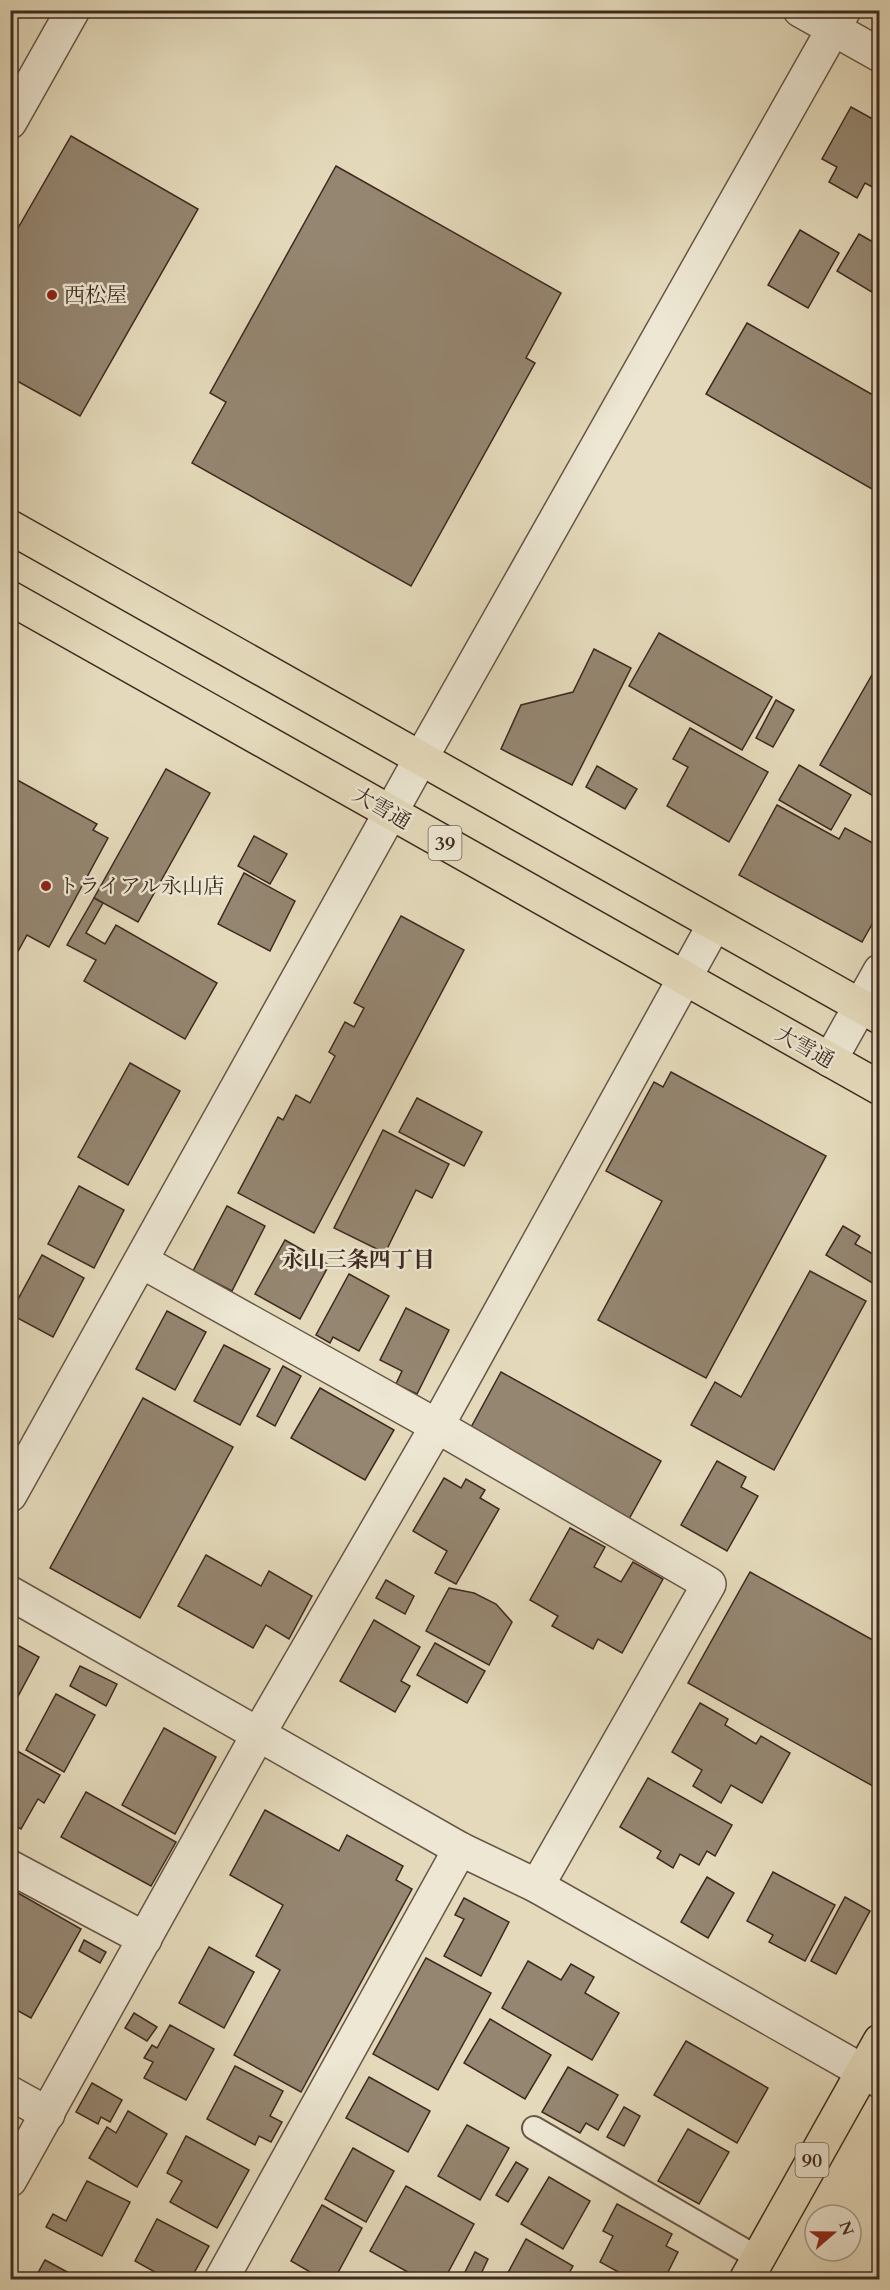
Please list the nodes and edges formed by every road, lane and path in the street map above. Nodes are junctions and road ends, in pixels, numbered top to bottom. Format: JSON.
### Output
{"nodes":[{"id":1,"x":74,"y":10,"type":"edge"},
{"id":2,"x":800,"y":10,"type":"edge"},
{"id":3,"x":839,"y":20,"type":"edge"},
{"id":4,"x":879,"y":55,"type":"edge"},
{"id":5,"x":10,"y":122,"type":"edge"},
{"id":6,"x":10,"y":527,"type":"edge"},
{"id":7,"x":10,"y":597,"type":"edge"},
{"id":8,"x":421,"y":758,"type":"junction"},
{"id":9,"x":390,"y":812,"type":"junction"},
{"id":10,"x":714,"y":926,"type":"junction"},
{"id":11,"x":879,"y":971,"type":"edge"},
{"id":12,"x":684,"y":980,"type":"junction"},
{"id":13,"x":870,"y":1011,"type":"edge"},
{"id":14,"x":830,"y":1060,"type":"junction"},
{"id":15,"x":879,"y":1088,"type":"edge"},
{"id":16,"x":141,"y":1261,"type":"junction"},
{"id":17,"x":436,"y":1426,"type":"junction"},
{"id":18,"x":10,"y":1495,"type":"edge"},
{"id":19,"x":10,"y":1593,"type":"edge"},
{"id":20,"x":260,"y":1733,"type":"junction"},
{"id":21,"x":460,"y":1849,"type":"junction"},
{"id":22,"x":10,"y":1867,"type":"edge"},
{"id":23,"x":537,"y":1886,"type":"junction"},
{"id":24,"x":145,"y":1939,"type":"junction"},
{"id":25,"x":879,"y":2041,"type":"edge"},
{"id":26,"x":871,"y":2076,"type":"edge"},
{"id":27,"x":10,"y":2093,"type":"edge"},
{"id":28,"x":48,"y":2114,"type":"junction"},
{"id":29,"x":534,"y":2128,"type":"dead end"},
{"id":30,"x":10,"y":2180,"type":"edge"},
{"id":31,"x":752,"y":2269,"type":"edge"},
{"id":32,"x":221,"y":2280,"type":"edge"}],
"edges":[{"from":1,"to":5,"type":"street"},
{"from":2,"to":3,"type":"street"},
{"from":3,"to":4,"type":"street"},
{"from":3,"to":8,"type":"street"},
{"from":6,"to":8,"type":"main road"},
{"from":7,"to":9,"type":"main road","name":"大雪通","number":"39"},
{"from":8,"to":9,"type":"street"},
{"from":8,"to":10,"type":"main road"},
{"from":9,"to":12,"type":"main road","name":"大雪通","number":"39"},
{"from":9,"to":16,"type":"street"},
{"from":10,"to":12,"type":"street"},
{"from":10,"to":13,"type":"main road"},
{"from":11,"to":13,"type":"street"},
{"from":12,"to":14,"type":"main road","name":"大雪通","number":"39"},
{"from":12,"to":17,"type":"street"},
{"from":13,"to":14,"type":"street"},
{"from":14,"to":15,"type":"main road","name":"大雪通","number":"39"},
{"from":16,"to":17,"type":"street"},
{"from":16,"to":18,"type":"street"},
{"from":17,"to":20,"type":"street"},
{"from":17,"to":23,"type":"street"},
{"from":19,"to":20,"type":"street"},
{"from":20,"to":21,"type":"street"},
{"from":20,"to":24,"type":"street"},
{"from":21,"to":23,"type":"street"},
{"from":21,"to":32,"type":"street"},
{"from":22,"to":24,"type":"street"},
{"from":23,"to":26,"type":"street"},
{"from":24,"to":28,"type":"street"},
{"from":25,"to":26,"type":"main road","number":"90"},
{"from":26,"to":31,"type":"main road","number":"90"},
{"from":27,"to":28,"type":"street"},
{"from":28,"to":30,"type":"street"},
{"from":29,"to":31,"type":"lane"}]}
